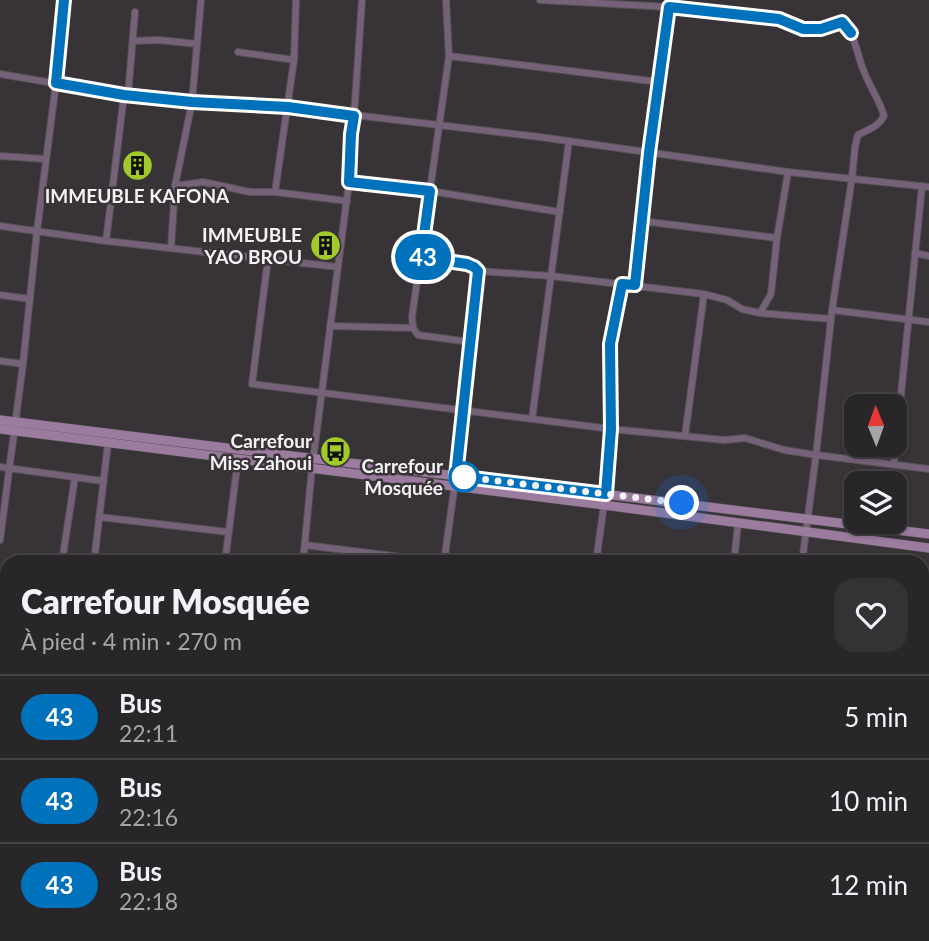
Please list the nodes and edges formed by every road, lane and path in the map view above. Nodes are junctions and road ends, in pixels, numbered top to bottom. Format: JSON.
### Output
{"nodes":[{"id":1,"x":64,"y":0,"type":"edge"},
{"id":2,"x":201,"y":0,"type":"edge"},
{"id":3,"x":296,"y":0,"type":"edge"},
{"id":4,"x":362,"y":0,"type":"edge"},
{"id":5,"x":446,"y":0,"type":"edge"},
{"id":6,"x":540,"y":0,"type":"edge"},
{"id":7,"x":669,"y":4,"type":"edge"},
{"id":8,"x":135,"y":12,"type":"dead end"},
{"id":9,"x":133,"y":41,"type":"junction"},
{"id":10,"x":197,"y":44,"type":"junction"},
{"id":11,"x":238,"y":52,"type":"dead end"},
{"id":12,"x":449,"y":55,"type":"junction"},
{"id":13,"x":294,"y":60,"type":"junction"},
{"id":14,"x":0,"y":74,"type":"edge"},
{"id":15,"x":659,"y":82,"type":"junction"},
{"id":16,"x":56,"y":83,"type":"junction"},
{"id":17,"x":126,"y":95,"type":"junction"},
{"id":18,"x":192,"y":102,"type":"junction"},
{"id":19,"x":288,"y":107,"type":"junction"},
{"id":20,"x":354,"y":116,"type":"junction"},
{"id":21,"x":439,"y":125,"type":"junction"},
{"id":22,"x":569,"y":141,"type":"junction"},
{"id":23,"x":649,"y":153,"type":"junction"},
{"id":24,"x":0,"y":156,"type":"edge"},
{"id":25,"x":46,"y":159,"type":"junction"},
{"id":26,"x":788,"y":172,"type":"junction"},
{"id":27,"x":852,"y":178,"type":"junction"},
{"id":28,"x":349,"y":182,"type":"junction"},
{"id":29,"x":175,"y":186,"type":"junction"},
{"id":30,"x":926,"y":187,"type":"edge"},
{"id":31,"x":430,"y":191,"type":"junction"},
{"id":32,"x":275,"y":192,"type":"junction"},
{"id":33,"x":347,"y":201,"type":"junction"},
{"id":34,"x":560,"y":212,"type":"junction"},
{"id":35,"x":642,"y":221,"type":"junction"},
{"id":36,"x":0,"y":226,"type":"edge"},
{"id":37,"x":37,"y":231,"type":"junction"},
{"id":38,"x":778,"y":238,"type":"junction"},
{"id":39,"x":106,"y":241,"type":"junction"},
{"id":40,"x":171,"y":248,"type":"junction"},
{"id":41,"x":915,"y":253,"type":"junction"},
{"id":42,"x":929,"y":256,"type":"edge"},
{"id":43,"x":421,"y":257,"type":"junction"},
{"id":44,"x":268,"y":259,"type":"junction"},
{"id":45,"x":338,"y":267,"type":"junction"},
{"id":46,"x":478,"y":271,"type":"junction"},
{"id":47,"x":551,"y":276,"type":"junction"},
{"id":48,"x":622,"y":284,"type":"junction"},
{"id":49,"x":635,"y":285,"type":"junction"},
{"id":50,"x":0,"y":295,"type":"edge"},
{"id":51,"x":704,"y":295,"type":"junction"},
{"id":52,"x":30,"y":299,"type":"junction"},
{"id":53,"x":832,"y":310,"type":"junction"},
{"id":54,"x":760,"y":313,"type":"junction"},
{"id":55,"x":908,"y":318,"type":"junction"},
{"id":56,"x":831,"y":320,"type":"junction"},
{"id":57,"x":929,"y":322,"type":"edge"},
{"id":58,"x":330,"y":326,"type":"junction"},
{"id":59,"x":413,"y":328,"type":"junction"},
{"id":60,"x":470,"y":342,"type":"junction"},
{"id":61,"x":0,"y":361,"type":"edge"},
{"id":62,"x":23,"y":364,"type":"junction"},
{"id":63,"x":321,"y":393,"type":"junction"},
{"id":64,"x":463,"y":410,"type":"junction"},
{"id":65,"x":532,"y":419,"type":"junction"},
{"id":66,"x":0,"y":420,"type":"edge"},
{"id":67,"x":15,"y":426,"type":"junction"},
{"id":68,"x":0,"y":429,"type":"edge"},
{"id":69,"x":611,"y":429,"type":"junction"},
{"id":70,"x":685,"y":436,"type":"junction"},
{"id":71,"x":108,"y":443,"type":"junction"},
{"id":72,"x":816,"y":455,"type":"junction"},
{"id":73,"x":238,"y":458,"type":"junction"},
{"id":74,"x":313,"y":463,"type":"junction"},
{"id":75,"x":894,"y":464,"type":"junction"},
{"id":76,"x":0,"y":467,"type":"edge"},
{"id":77,"x":9,"y":468,"type":"junction"},
{"id":78,"x":929,"y":469,"type":"edge"},
{"id":79,"x":75,"y":477,"type":"junction"},
{"id":80,"x":103,"y":481,"type":"junction"},
{"id":81,"x":455,"y":481,"type":"junction"},
{"id":82,"x":606,"y":494,"type":"junction"},
{"id":83,"x":604,"y":505,"type":"junction"},
{"id":84,"x":99,"y":517,"type":"junction"},
{"id":85,"x":808,"y":518,"type":"junction"},
{"id":86,"x":738,"y":523,"type":"junction"},
{"id":87,"x":1,"y":526,"type":"edge"},
{"id":88,"x":806,"y":531,"type":"junction"},
{"id":89,"x":228,"y":532,"type":"junction"},
{"id":90,"x":929,"y":534,"type":"edge"},
{"id":91,"x":0,"y":540,"type":"edge"},
{"id":92,"x":304,"y":545,"type":"junction"},
{"id":93,"x":929,"y":548,"type":"edge"},
{"id":94,"x":63,"y":555,"type":"edge"},
{"id":95,"x":95,"y":555,"type":"edge"},
{"id":96,"x":226,"y":555,"type":"edge"},
{"id":97,"x":303,"y":555,"type":"edge"},
{"id":98,"x":385,"y":555,"type":"edge"},
{"id":99,"x":443,"y":555,"type":"edge"},
{"id":100,"x":597,"y":555,"type":"edge"},
{"id":101,"x":735,"y":555,"type":"edge"},
{"id":102,"x":803,"y":555,"type":"edge"}],
"edges":[{"from":1,"to":16,"type":"street"},
{"from":2,"to":10,"type":"street"},
{"from":3,"to":13,"type":"street"},
{"from":4,"to":20,"type":"street"},
{"from":5,"to":12,"type":"street"},
{"from":6,"to":7,"type":"street"},
{"from":7,"to":15,"type":"street"},
{"from":7,"to":27,"type":"street"},
{"from":8,"to":9,"type":"street"},
{"from":9,"to":10,"type":"street"},
{"from":9,"to":17,"type":"street"},
{"from":10,"to":18,"type":"street"},
{"from":11,"to":13,"type":"street"},
{"from":12,"to":15,"type":"street"},
{"from":12,"to":21,"type":"street"},
{"from":13,"to":19,"type":"street"},
{"from":14,"to":16,"type":"street"},
{"from":15,"to":23,"type":"street"},
{"from":16,"to":17,"type":"street"},
{"from":16,"to":25,"type":"street"},
{"from":17,"to":18,"type":"street"},
{"from":17,"to":39,"type":"street"},
{"from":18,"to":19,"type":"street"},
{"from":18,"to":29,"type":"street"},
{"from":19,"to":20,"type":"street"},
{"from":19,"to":32,"type":"street"},
{"from":20,"to":21,"type":"street"},
{"from":20,"to":28,"type":"street"},
{"from":21,"to":22,"type":"street"},
{"from":21,"to":31,"type":"street"},
{"from":22,"to":23,"type":"street"},
{"from":22,"to":34,"type":"street"},
{"from":23,"to":26,"type":"street"},
{"from":23,"to":35,"type":"street"},
{"from":24,"to":25,"type":"street"},
{"from":25,"to":37,"type":"street"},
{"from":26,"to":27,"type":"street"},
{"from":26,"to":38,"type":"street"},
{"from":27,"to":30,"type":"street"},
{"from":27,"to":53,"type":"street"},
{"from":28,"to":31,"type":"street"},
{"from":28,"to":33,"type":"street"},
{"from":29,"to":32,"type":"street"},
{"from":29,"to":40,"type":"street"},
{"from":30,"to":41,"type":"street"},
{"from":31,"to":34,"type":"street"},
{"from":31,"to":43,"type":"street"},
{"from":32,"to":33,"type":"street"},
{"from":33,"to":45,"type":"street"},
{"from":34,"to":47,"type":"street"},
{"from":35,"to":38,"type":"street"},
{"from":35,"to":49,"type":"street"},
{"from":36,"to":37,"type":"street"},
{"from":37,"to":39,"type":"street"},
{"from":37,"to":52,"type":"street"},
{"from":38,"to":54,"type":"street"},
{"from":39,"to":40,"type":"street"},
{"from":40,"to":44,"type":"street"},
{"from":41,"to":42,"type":"street"},
{"from":41,"to":55,"type":"street"},
{"from":43,"to":46,"type":"street"},
{"from":43,"to":59,"type":"street"},
{"from":44,"to":45,"type":"street"},
{"from":44,"to":63,"type":"street"},
{"from":45,"to":58,"type":"street"},
{"from":46,"to":47,"type":"street"},
{"from":46,"to":60,"type":"street"},
{"from":47,"to":48,"type":"street"},
{"from":47,"to":65,"type":"street"},
{"from":48,"to":49,"type":"street"},
{"from":48,"to":69,"type":"street"},
{"from":49,"to":51,"type":"street"},
{"from":50,"to":52,"type":"street"},
{"from":51,"to":54,"type":"street"},
{"from":51,"to":70,"type":"street"},
{"from":52,"to":62,"type":"street"},
{"from":53,"to":55,"type":"street"},
{"from":53,"to":56,"type":"street"},
{"from":54,"to":56,"type":"street"},
{"from":55,"to":57,"type":"street"},
{"from":55,"to":75,"type":"street"},
{"from":56,"to":72,"type":"street"},
{"from":58,"to":59,"type":"street"},
{"from":58,"to":63,"type":"street"},
{"from":59,"to":60,"type":"street"},
{"from":60,"to":64,"type":"street"},
{"from":61,"to":62,"type":"street"},
{"from":62,"to":67,"type":"street"},
{"from":63,"to":64,"type":"street"},
{"from":63,"to":74,"type":"street"},
{"from":64,"to":65,"type":"street"},
{"from":64,"to":81,"type":"street"},
{"from":65,"to":69,"type":"street"},
{"from":66,"to":67,"type":"main road"},
{"from":67,"to":68,"type":"main road"},
{"from":67,"to":71,"type":"main road"},
{"from":67,"to":74,"type":"main road"},
{"from":67,"to":77,"type":"street"},
{"from":69,"to":70,"type":"street"},
{"from":69,"to":82,"type":"street"},
{"from":70,"to":72,"type":"street"},
{"from":71,"to":73,"type":"main road"},
{"from":71,"to":80,"type":"street"},
{"from":72,"to":75,"type":"street"},
{"from":72,"to":85,"type":"street"},
{"from":73,"to":74,"type":"main road"},
{"from":73,"to":89,"type":"street"},
{"from":74,"to":81,"type":"main road"},
{"from":74,"to":92,"type":"street"},
{"from":75,"to":78,"type":"street"},
{"from":76,"to":77,"type":"street"},
{"from":77,"to":79,"type":"street"},
{"from":77,"to":87,"type":"street"},
{"from":79,"to":80,"type":"street"},
{"from":79,"to":94,"type":"street"},
{"from":80,"to":84,"type":"street"},
{"from":81,"to":82,"type":"main road"},
{"from":81,"to":83,"type":"main road"},
{"from":81,"to":99,"type":"street"},
{"from":82,"to":85,"type":"main road"},
{"from":83,"to":86,"type":"main road"},
{"from":83,"to":100,"type":"street"},
{"from":84,"to":89,"type":"street"},
{"from":84,"to":95,"type":"street"},
{"from":85,"to":88,"type":"street"},
{"from":85,"to":90,"type":"main road"},
{"from":86,"to":88,"type":"main road"},
{"from":86,"to":101,"type":"street"},
{"from":87,"to":91,"type":"street"},
{"from":88,"to":93,"type":"main road"},
{"from":88,"to":102,"type":"street"},
{"from":89,"to":96,"type":"street"},
{"from":92,"to":97,"type":"street"},
{"from":92,"to":98,"type":"street"}]}
